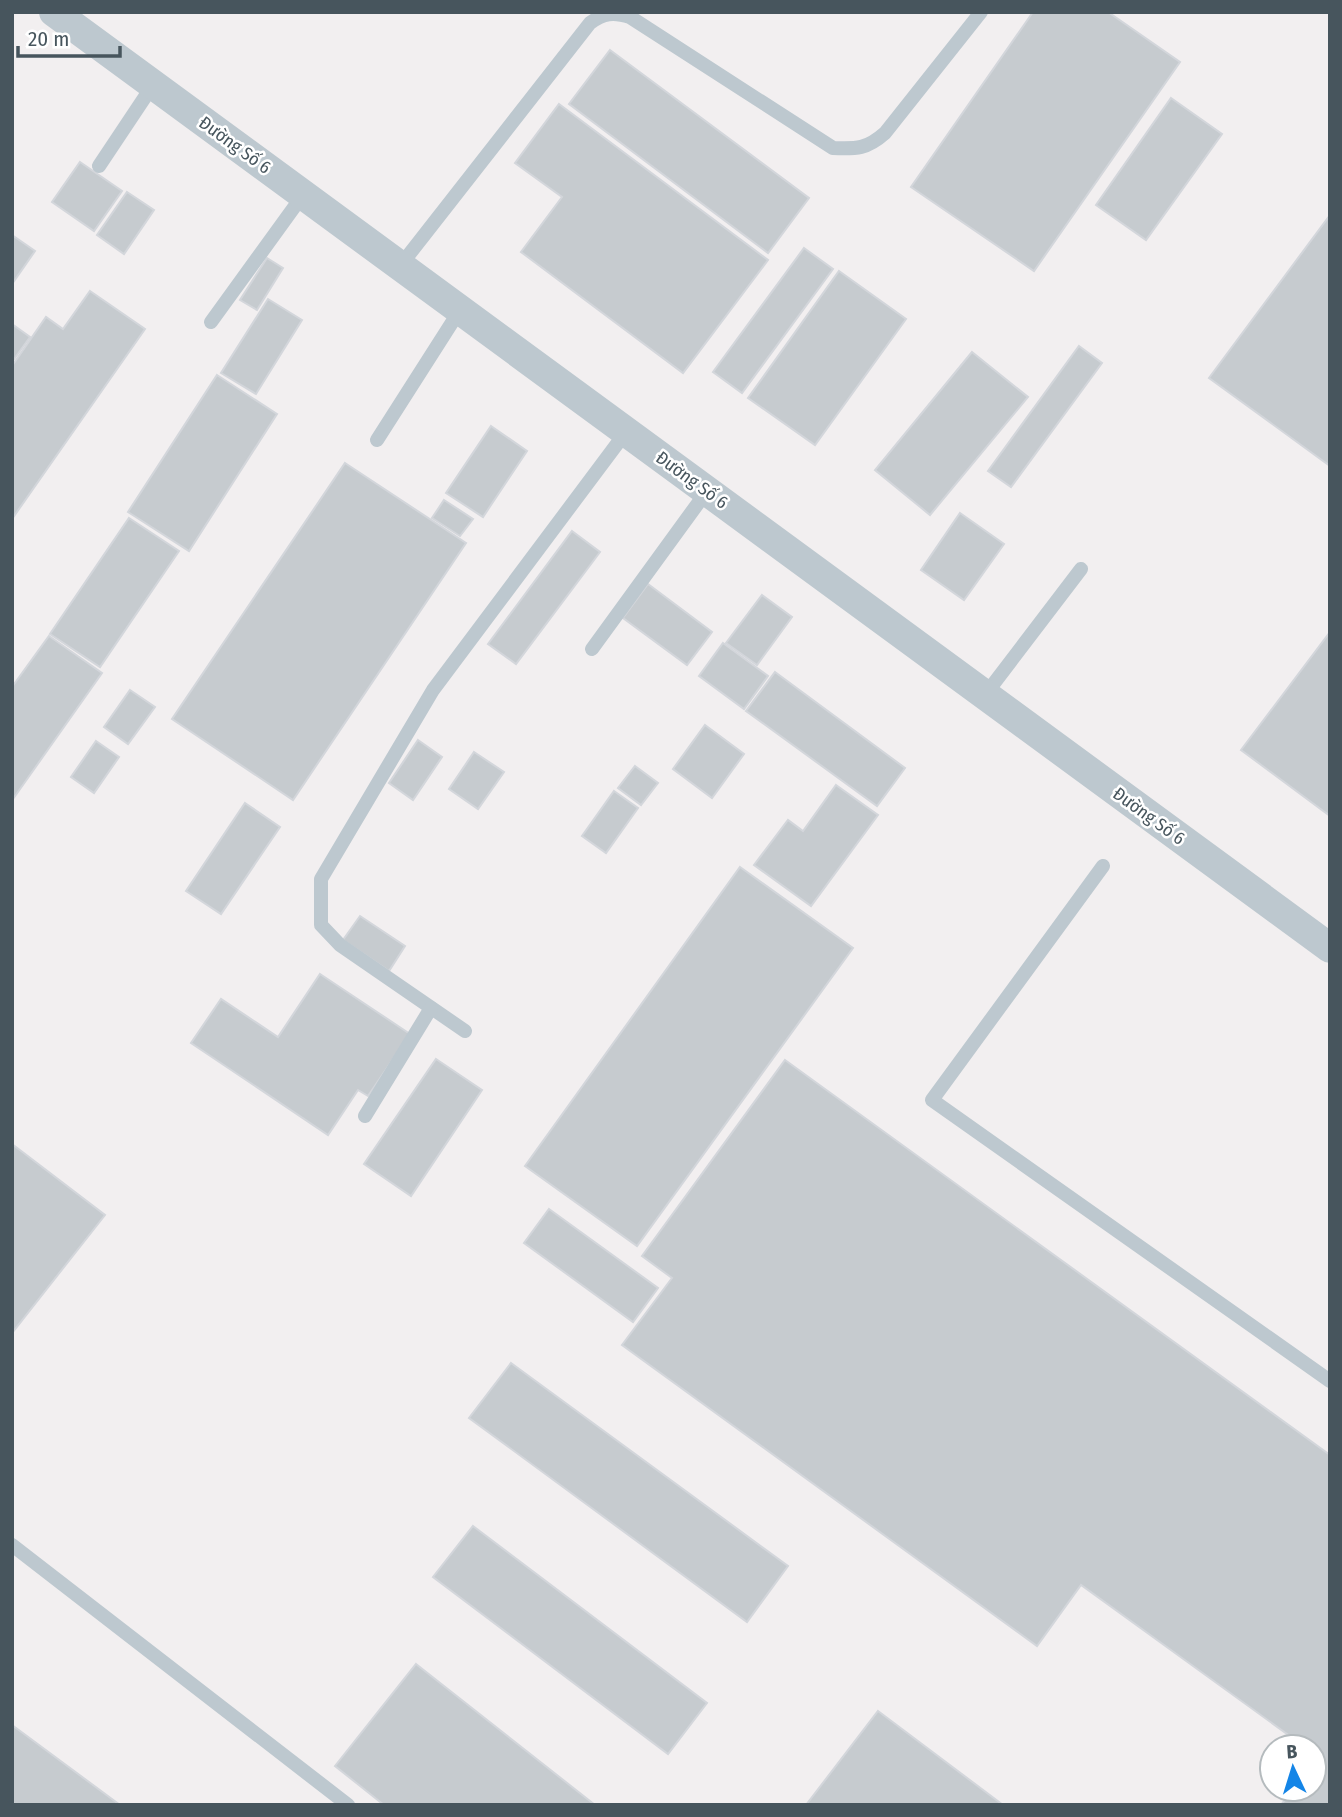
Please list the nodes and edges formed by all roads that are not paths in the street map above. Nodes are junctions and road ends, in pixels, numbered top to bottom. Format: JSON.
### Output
{"nodes":[{"id":1,"x":54,"y":12,"type":"edge"},
{"id":2,"x":981,"y":12,"type":"edge"},
{"id":3,"x":153,"y":85,"type":"junction"},
{"id":4,"x":99,"y":166,"type":"dead end"},
{"id":5,"x":303,"y":195,"type":"junction"},
{"id":6,"x":400,"y":266,"type":"junction"},
{"id":7,"x":460,"y":310,"type":"junction"},
{"id":8,"x":211,"y":322,"type":"dead end"},
{"id":9,"x":626,"y":432,"type":"junction"},
{"id":10,"x":377,"y":440,"type":"dead end"},
{"id":11,"x":707,"y":491,"type":"junction"},
{"id":12,"x":1081,"y":569,"type":"dead end"},
{"id":13,"x":592,"y":649,"type":"dead end"},
{"id":14,"x":985,"y":695,"type":"junction"},
{"id":15,"x":1103,"y":866,"type":"dead end"},
{"id":16,"x":1330,"y":948,"type":"edge"},
{"id":17,"x":431,"y":1008,"type":"junction"},
{"id":18,"x":466,"y":1031,"type":"dead end"},
{"id":19,"x":365,"y":1116,"type":"dead end"},
{"id":20,"x":1330,"y":1381,"type":"edge"},
{"id":21,"x":12,"y":1545,"type":"edge"},
{"id":22,"x":348,"y":1805,"type":"edge"}],
"edges":[{"from":1,"to":3,"type":"street","name":"Đường Số 6"},
{"from":2,"to":6,"type":"lane"},
{"from":3,"to":4,"type":"lane"},
{"from":3,"to":5,"type":"street","name":"Đường Số 6"},
{"from":5,"to":6,"type":"street","name":"Đường Số 6"},
{"from":5,"to":8,"type":"lane"},
{"from":6,"to":7,"type":"street","name":"Đường Số 6"},
{"from":7,"to":9,"type":"street","name":"Đường Số 6"},
{"from":7,"to":10,"type":"lane"},
{"from":9,"to":11,"type":"street","name":"Đường Số 6"},
{"from":9,"to":17,"type":"lane"},
{"from":11,"to":13,"type":"lane"},
{"from":11,"to":14,"type":"street","name":"Đường Số 6"},
{"from":12,"to":14,"type":"lane"},
{"from":14,"to":16,"type":"street","name":"Đường Số 6"},
{"from":15,"to":20,"type":"lane"},
{"from":17,"to":18,"type":"lane"},
{"from":17,"to":19,"type":"lane"},
{"from":21,"to":22,"type":"lane"}]}
